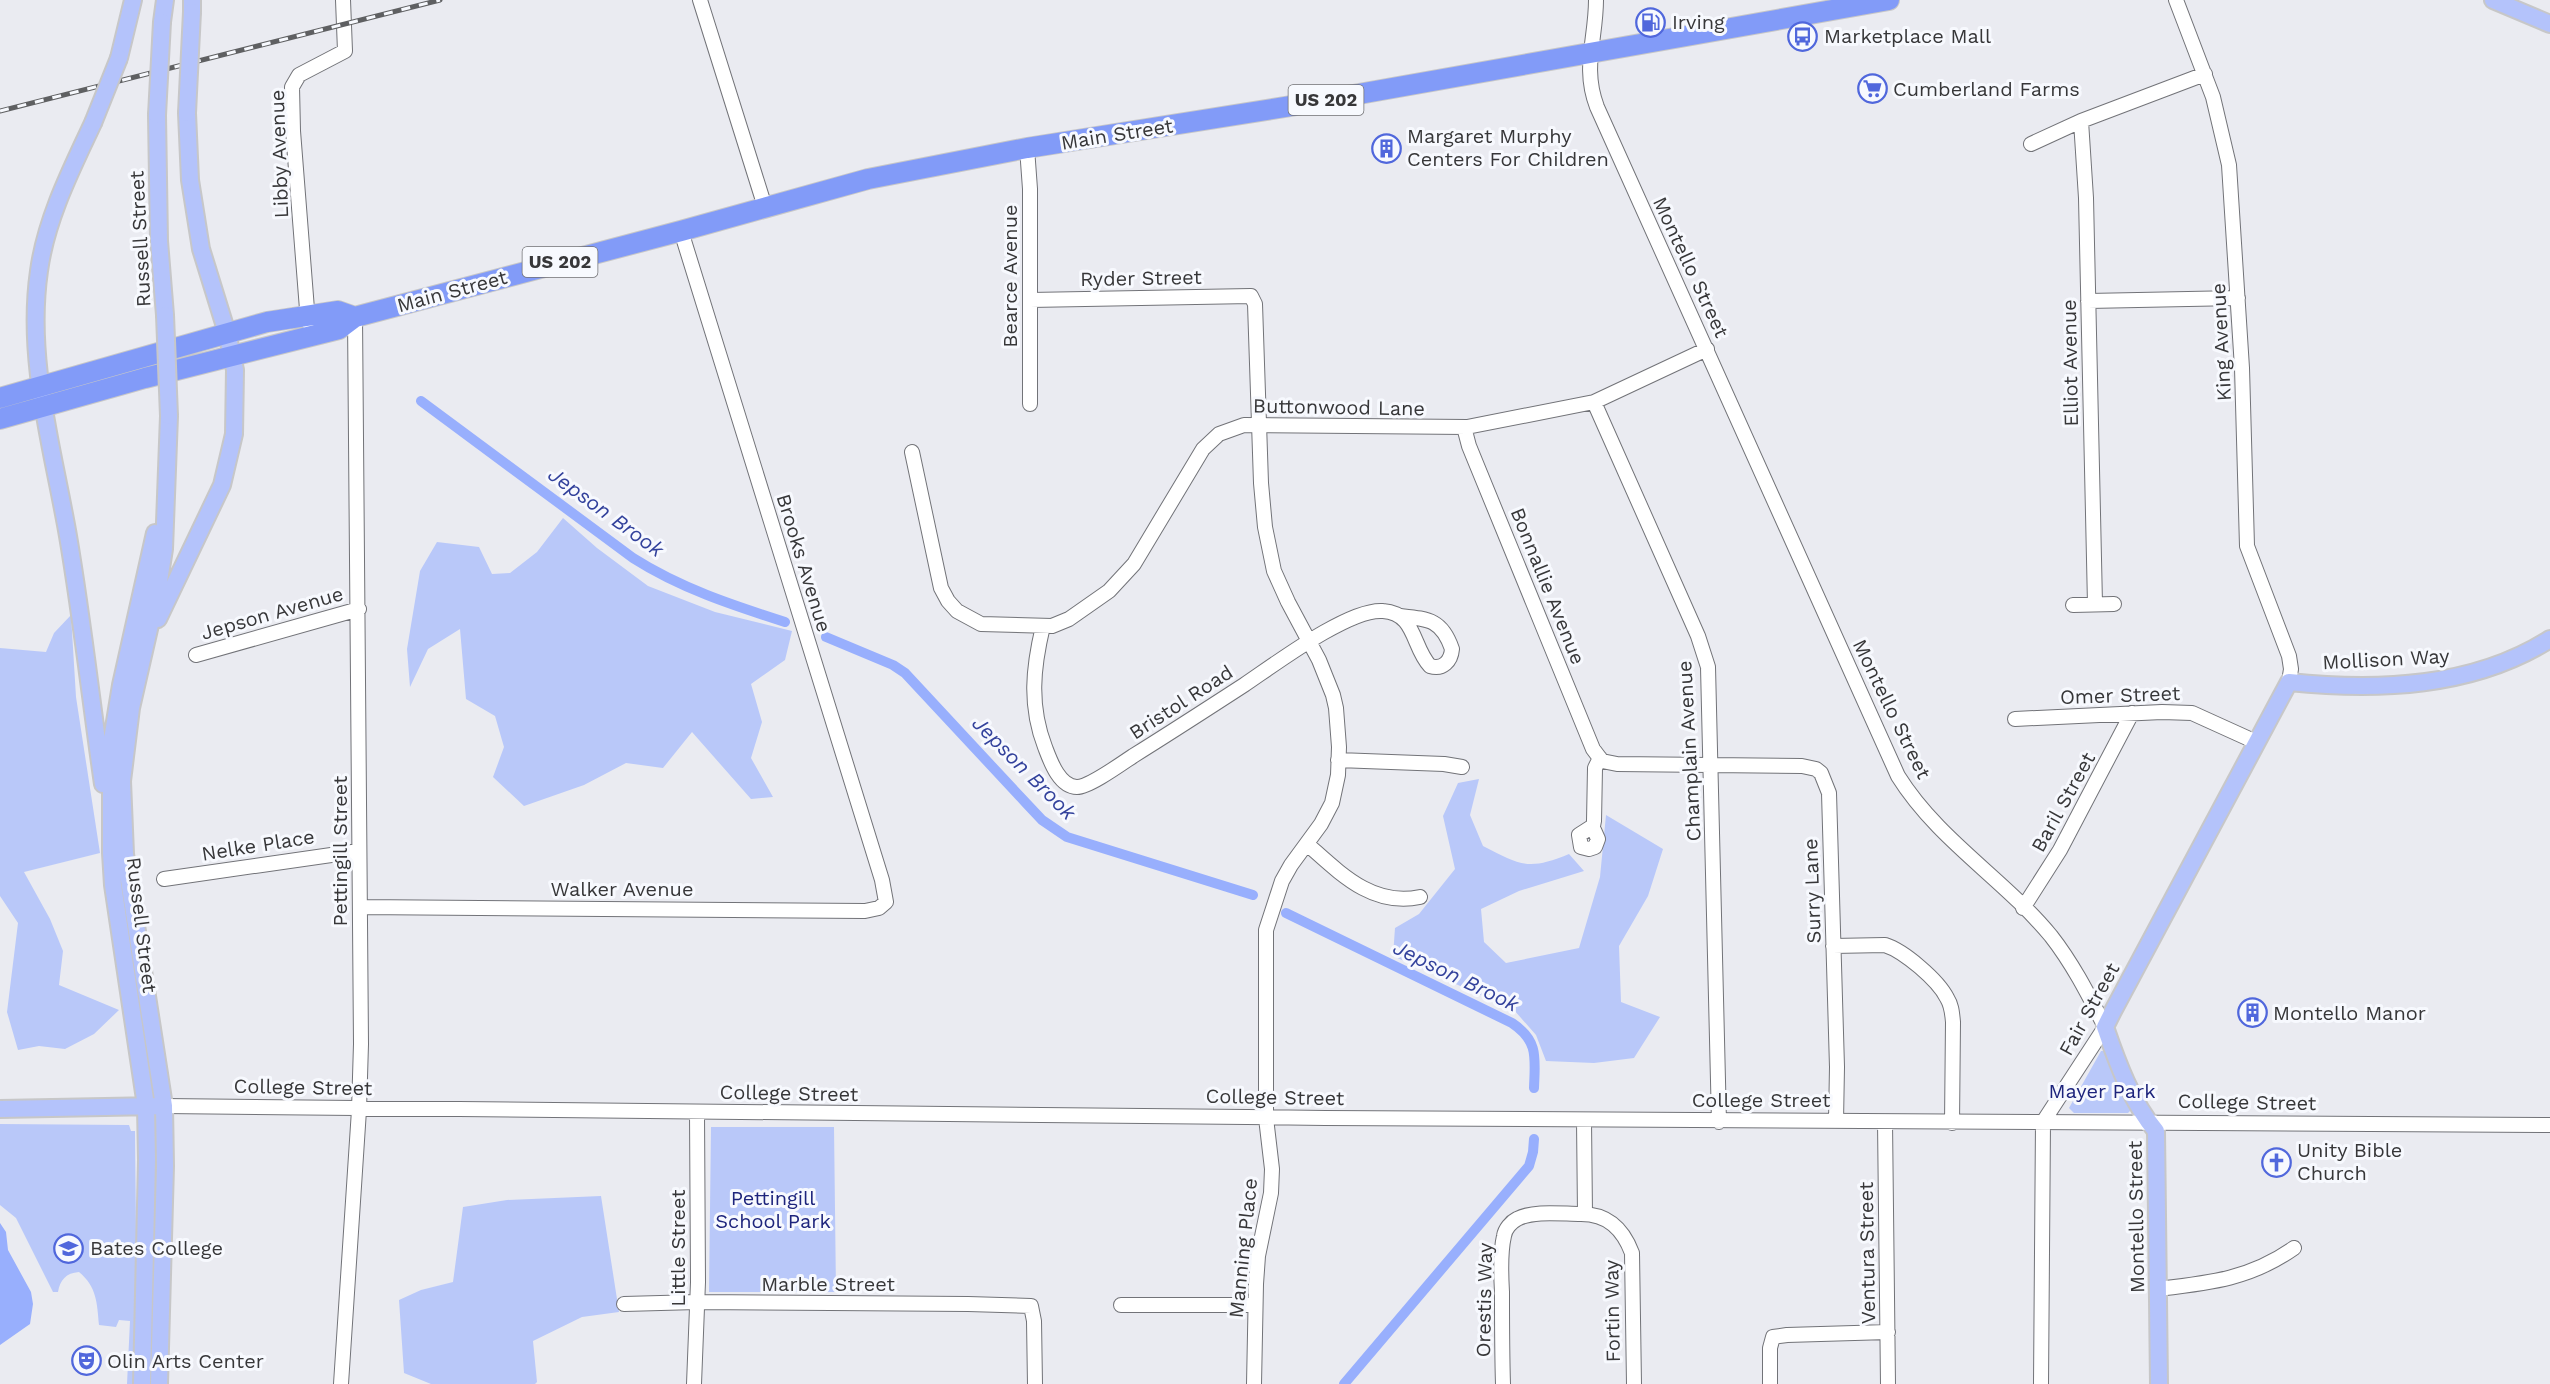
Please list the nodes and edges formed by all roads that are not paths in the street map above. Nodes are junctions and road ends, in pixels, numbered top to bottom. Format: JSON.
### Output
{"nodes":[{"id":1,"x":133,"y":0,"type":"edge"},
{"id":2,"x":165,"y":0,"type":"edge"},
{"id":3,"x":343,"y":0,"type":"edge"},
{"id":4,"x":700,"y":0,"type":"edge"},
{"id":5,"x":1596,"y":0,"type":"edge"},
{"id":6,"x":1889,"y":0,"type":"edge"},
{"id":7,"x":2176,"y":0,"type":"edge"},
{"id":8,"x":2493,"y":0,"type":"edge"},
{"id":9,"x":192,"y":6,"type":"edge"},
{"id":10,"x":2550,"y":24,"type":"edge"},
{"id":11,"x":1589,"y":54,"type":"junction"},
{"id":12,"x":2205,"y":74,"type":"junction"},
{"id":13,"x":2081,"y":121,"type":"junction"},
{"id":14,"x":2031,"y":144,"type":"dead end"},
{"id":15,"x":1027,"y":148,"type":"junction"},
{"id":16,"x":765,"y":207,"type":"junction"},
{"id":17,"x":681,"y":231,"type":"junction"},
{"id":18,"x":1252,"y":297,"type":"joint"},
{"id":19,"x":2238,"y":298,"type":"junction"},
{"id":20,"x":1030,"y":300,"type":"junction"},
{"id":21,"x":2088,"y":301,"type":"junction"},
{"id":22,"x":308,"y":315,"type":"junction"},
{"id":23,"x":356,"y":317,"type":"junction"},
{"id":24,"x":227,"y":333,"type":"junction"},
{"id":25,"x":309,"y":336,"type":"junction"},
{"id":26,"x":1707,"y":349,"type":"junction"},
{"id":27,"x":232,"y":356,"type":"junction"},
{"id":28,"x":40,"y":386,"type":"junction"},
{"id":29,"x":0,"y":398,"type":"edge"},
{"id":30,"x":1594,"y":402,"type":"junction"},
{"id":31,"x":1030,"y":404,"type":"dead end"},
{"id":32,"x":43,"y":408,"type":"junction"},
{"id":33,"x":0,"y":418,"type":"edge"},
{"id":34,"x":1259,"y":425,"type":"junction"},
{"id":35,"x":1464,"y":427,"type":"junction"},
{"id":36,"x":912,"y":452,"type":"dead end"},
{"id":37,"x":167,"y":476,"type":"junction"},
{"id":38,"x":2095,"y":604,"type":"junction"},
{"id":39,"x":2114,"y":604,"type":"dead end"},
{"id":40,"x":2073,"y":605,"type":"dead end"},
{"id":41,"x":359,"y":609,"type":"junction"},
{"id":42,"x":1401,"y":615,"type":"dead end"},
{"id":43,"x":1043,"y":626,"type":"junction"},
{"id":44,"x":2550,"y":639,"type":"edge"},
{"id":45,"x":1310,"y":642,"type":"junction"},
{"id":46,"x":196,"y":654,"type":"dead end"},
{"id":47,"x":139,"y":674,"type":"junction"},
{"id":48,"x":2289,"y":682,"type":"junction"},
{"id":49,"x":2132,"y":713,"type":"junction"},
{"id":50,"x":2015,"y":719,"type":"dead end"},
{"id":51,"x":2256,"y":742,"type":"junction"},
{"id":52,"x":1600,"y":758,"type":"junction"},
{"id":53,"x":1338,"y":760,"type":"junction"},
{"id":54,"x":1711,"y":765,"type":"junction"},
{"id":55,"x":1462,"y":767,"type":"dead end"},
{"id":56,"x":1594,"y":830,"type":"dead end"},
{"id":57,"x":1306,"y":844,"type":"junction"},
{"id":58,"x":359,"y":851,"type":"junction"},
{"id":59,"x":111,"y":853,"type":"junction"},
{"id":60,"x":164,"y":879,"type":"dead end"},
{"id":61,"x":1420,"y":897,"type":"dead end"},
{"id":62,"x":883,"y":906,"type":"joint"},
{"id":63,"x":360,"y":907,"type":"junction"},
{"id":64,"x":2023,"y":908,"type":"junction"},
{"id":65,"x":1833,"y":946,"type":"junction"},
{"id":66,"x":2105,"y":1027,"type":"junction"},
{"id":67,"x":146,"y":1106,"type":"junction"},
{"id":68,"x":164,"y":1106,"type":"junction"},
{"id":69,"x":0,"y":1109,"type":"edge"},
{"id":70,"x":359,"y":1110,"type":"junction"},
{"id":71,"x":697,"y":1113,"type":"junction"},
{"id":72,"x":1266,"y":1118,"type":"junction"},
{"id":73,"x":1584,"y":1121,"type":"junction"},
{"id":74,"x":1836,"y":1121,"type":"junction"},
{"id":75,"x":2147,"y":1121,"type":"junction"},
{"id":76,"x":1719,"y":1122,"type":"junction"},
{"id":77,"x":1885,"y":1122,"type":"junction"},
{"id":78,"x":2043,"y":1122,"type":"junction"},
{"id":79,"x":1952,"y":1123,"type":"junction"},
{"id":80,"x":2550,"y":1125,"type":"edge"},
{"id":81,"x":1585,"y":1214,"type":"junction"},
{"id":82,"x":2294,"y":1248,"type":"dead end"},
{"id":83,"x":2157,"y":1289,"type":"junction"},
{"id":84,"x":697,"y":1302,"type":"junction"},
{"id":85,"x":624,"y":1304,"type":"dead end"},
{"id":86,"x":1121,"y":1305,"type":"dead end"},
{"id":87,"x":1255,"y":1305,"type":"junction"},
{"id":88,"x":1888,"y":1332,"type":"junction"},
{"id":89,"x":142,"y":1384,"type":"edge"},
{"id":90,"x":159,"y":1384,"type":"edge"},
{"id":91,"x":341,"y":1384,"type":"edge"},
{"id":92,"x":694,"y":1384,"type":"edge"},
{"id":93,"x":1035,"y":1384,"type":"edge"},
{"id":94,"x":1254,"y":1384,"type":"edge"},
{"id":95,"x":1503,"y":1384,"type":"edge"},
{"id":96,"x":1634,"y":1384,"type":"edge"},
{"id":97,"x":1770,"y":1384,"type":"edge"},
{"id":98,"x":1888,"y":1384,"type":"edge"},
{"id":99,"x":2041,"y":1384,"type":"edge"},
{"id":100,"x":2159,"y":1384,"type":"edge"}],
"edges":[{"from":1,"to":28,"type":"main road","bridge":true},
{"from":2,"to":37,"type":"main road","name":"Russell Street","bridge":true},
{"from":3,"to":22,"type":"street","name":"Libby Avenue"},
{"from":4,"to":16,"type":"street"},
{"from":5,"to":11,"type":"street","name":"Montello Street"},
{"from":6,"to":11,"type":"highway","name":"Main Street","number":"US 202"},
{"from":7,"to":12,"type":"street","name":"King Avenue"},
{"from":8,"to":10,"type":"main road"},
{"from":9,"to":24,"type":"main road","bridge":true},
{"from":11,"to":15,"type":"highway","name":"Main Street","number":"US 202"},
{"from":11,"to":26,"type":"street","name":"Montello Street"},
{"from":12,"to":13,"type":"street"},
{"from":12,"to":19,"type":"street","name":"King Avenue"},
{"from":13,"to":14,"type":"street"},
{"from":13,"to":21,"type":"street","name":"Elliot Avenue"},
{"from":15,"to":16,"type":"highway","name":"Main Street","number":"US 202"},
{"from":15,"to":20,"type":"street","name":"Bearce Avenue"},
{"from":16,"to":17,"type":"highway","name":"Main Street","number":"US 202"},
{"from":17,"to":23,"type":"highway","name":"Main Street","number":"US 202"},
{"from":17,"to":62,"type":"street","name":"Brooks Avenue"},
{"from":18,"to":20,"type":"street","name":"Ryder Street"},
{"from":18,"to":34,"type":"street","name":"Manning Place"},
{"from":19,"to":21,"type":"street"},
{"from":19,"to":48,"type":"street","name":"King Avenue"},
{"from":20,"to":31,"type":"street","name":"Bearce Avenue"},
{"from":21,"to":38,"type":"street","name":"Elliot Avenue"},
{"from":22,"to":23,"type":"highway","name":"Main Street","number":"US 202"},
{"from":22,"to":24,"type":"highway","name":"Main Street","number":"US 202"},
{"from":22,"to":25,"type":"street","name":"Libby Avenue"},
{"from":23,"to":25,"type":"highway","name":"Main Street","number":"US 202"},
{"from":23,"to":41,"type":"street","name":"Pettingill Street"},
{"from":24,"to":27,"type":"main road"},
{"from":24,"to":28,"type":"highway","name":"Main Street","number":"US 202"},
{"from":25,"to":27,"type":"highway","name":"Main Street","number":"US 202"},
{"from":26,"to":30,"type":"street","name":"Buttonwood Lane"},
{"from":26,"to":64,"type":"street","name":"Montello Street"},
{"from":27,"to":32,"type":"highway","name":"Main Street","number":"US 202"},
{"from":27,"to":47,"type":"main road"},
{"from":28,"to":29,"type":"highway","name":"Main Street","number":"US 202"},
{"from":28,"to":32,"type":"main road"},
{"from":30,"to":35,"type":"street","name":"Buttonwood Lane"},
{"from":30,"to":54,"type":"street","name":"Champlain Avenue"},
{"from":32,"to":33,"type":"highway","name":"Main Street","number":"US 202"},
{"from":32,"to":59,"type":"main road"},
{"from":34,"to":35,"type":"street","name":"Buttonwood Lane"},
{"from":34,"to":43,"type":"street","name":"Buttonwood Lane"},
{"from":34,"to":45,"type":"street","name":"Manning Place"},
{"from":35,"to":52,"type":"street","name":"Bonnallie Avenue"},
{"from":36,"to":43,"type":"street","name":"Buttonwood Lane"},
{"from":37,"to":47,"type":"main road","name":"Russell Street"},
{"from":37,"to":59,"type":"main road","name":"Russell Street"},
{"from":38,"to":39,"type":"street"},
{"from":38,"to":40,"type":"street"},
{"from":41,"to":46,"type":"street","name":"Jepson Avenue"},
{"from":41,"to":58,"type":"street","name":"Pettingill Street"},
{"from":42,"to":45,"type":"street","name":"Bristol Road"},
{"from":43,"to":45,"type":"street","name":"Bristol Road"},
{"from":44,"to":48,"type":"main road","name":"Mollison Way"},
{"from":45,"to":53,"type":"street","name":"Manning Place"},
{"from":47,"to":68,"type":"main road","name":"Russell Street"},
{"from":48,"to":51,"type":"main road","name":"Fair Street"},
{"from":49,"to":50,"type":"street","name":"Omer Street"},
{"from":49,"to":51,"type":"street","name":"Omer Street"},
{"from":49,"to":64,"type":"street","name":"Baril Street"},
{"from":51,"to":66,"type":"main road","name":"Fair Street"},
{"from":52,"to":54,"type":"street","name":"Surry Lane"},
{"from":52,"to":56,"type":"street"},
{"from":53,"to":55,"type":"street"},
{"from":53,"to":57,"type":"street","name":"Manning Place"},
{"from":54,"to":65,"type":"street","name":"Surry Lane"},
{"from":54,"to":76,"type":"street","name":"Champlain Avenue"},
{"from":57,"to":61,"type":"street"},
{"from":57,"to":72,"type":"street","name":"Manning Place"},
{"from":58,"to":60,"type":"street","name":"Nelke Place"},
{"from":58,"to":63,"type":"street","name":"Pettingill Street"},
{"from":59,"to":67,"type":"main road","name":"Russell Street"},
{"from":62,"to":63,"type":"street","name":"Walker Avenue"},
{"from":63,"to":70,"type":"street","name":"Pettingill Street"},
{"from":64,"to":66,"type":"street","name":"Montello Street"},
{"from":65,"to":74,"type":"street","name":"Surry Lane"},
{"from":65,"to":79,"type":"street"},
{"from":66,"to":75,"type":"main road","name":"Montello Street"},
{"from":66,"to":78,"type":"street","name":"Fair Street"},
{"from":67,"to":68,"type":"main road","name":"College Street"},
{"from":67,"to":69,"type":"main road","name":"College Street"},
{"from":67,"to":89,"type":"main road","name":"Russell Street"},
{"from":68,"to":70,"type":"street","name":"College Street"},
{"from":68,"to":90,"type":"main road","name":"Russell Street"},
{"from":70,"to":71,"type":"street","name":"College Street"},
{"from":70,"to":91,"type":"street","name":"Pettingill Street"},
{"from":71,"to":72,"type":"street","name":"College Street"},
{"from":71,"to":84,"type":"street","name":"Little Street"},
{"from":72,"to":73,"type":"street","name":"College Street"},
{"from":72,"to":87,"type":"street","name":"Manning Place"},
{"from":73,"to":76,"type":"street","name":"College Street"},
{"from":73,"to":81,"type":"street"},
{"from":74,"to":76,"type":"street","name":"College Street"},
{"from":74,"to":77,"type":"street","name":"College Street"},
{"from":75,"to":78,"type":"street","name":"College Street"},
{"from":75,"to":80,"type":"street","name":"College Street"},
{"from":75,"to":83,"type":"main road","name":"Montello Street"},
{"from":77,"to":79,"type":"street","name":"College Street"},
{"from":77,"to":88,"type":"street","name":"Ventura Street"},
{"from":78,"to":79,"type":"street","name":"College Street"},
{"from":78,"to":99,"type":"street"},
{"from":81,"to":95,"type":"street","name":"Orestis Way"},
{"from":81,"to":96,"type":"street","name":"Fortin Way"},
{"from":82,"to":83,"type":"street"},
{"from":83,"to":100,"type":"main road","name":"Montello Street"},
{"from":84,"to":85,"type":"street","name":"Marble Street"},
{"from":84,"to":92,"type":"street","name":"Little Street"},
{"from":84,"to":93,"type":"street","name":"Marble Street"},
{"from":86,"to":87,"type":"street"},
{"from":87,"to":94,"type":"street","name":"Manning Place"},
{"from":88,"to":97,"type":"street"},
{"from":88,"to":98,"type":"street","name":"Ventura Street"}]}
